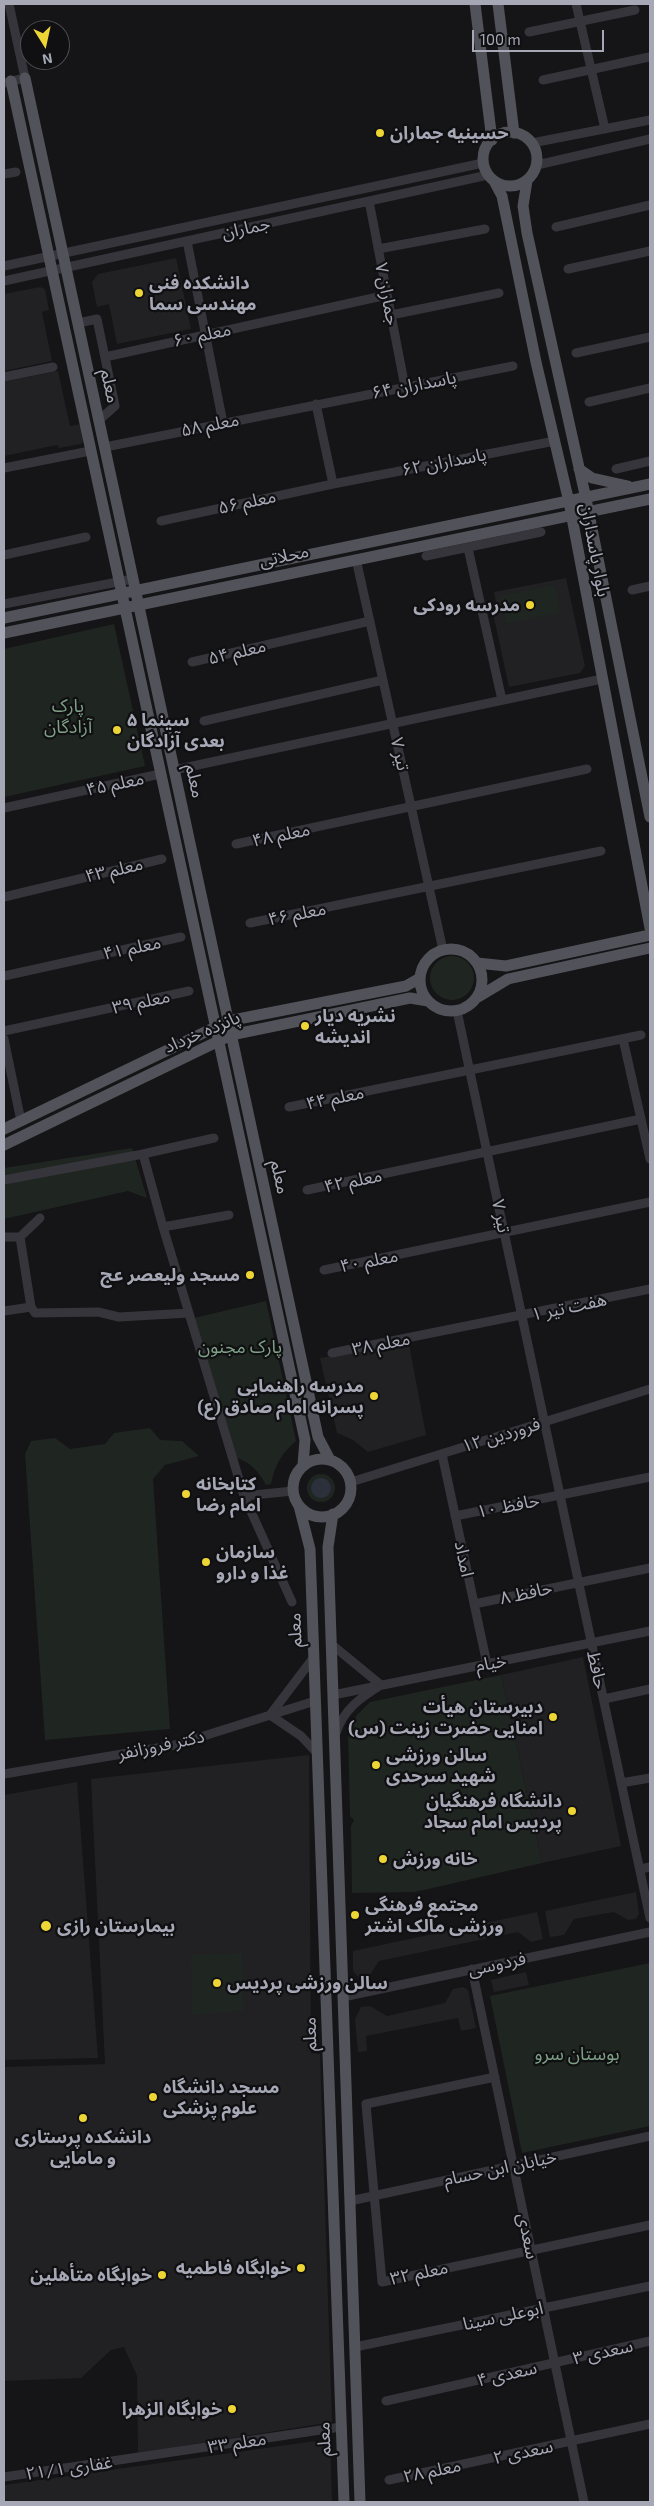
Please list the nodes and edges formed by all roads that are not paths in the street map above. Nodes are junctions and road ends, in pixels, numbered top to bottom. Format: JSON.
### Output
{"nodes":[{"id":1,"x":9,"y":4,"type":"edge"},
{"id":2,"x":475,"y":4,"type":"edge"},
{"id":3,"x":498,"y":4,"type":"edge"},
{"id":4,"x":576,"y":4,"type":"edge"},
{"id":5,"x":635,"y":10,"type":"dead end"},
{"id":6,"x":580,"y":21,"type":"junction"},
{"id":7,"x":529,"y":32,"type":"dead end"},
{"id":8,"x":649,"y":57,"type":"dead end"},
{"id":9,"x":591,"y":70,"type":"junction"},
{"id":10,"x":25,"y":78,"type":"junction"},
{"id":11,"x":542,"y":80,"type":"dead end"},
{"id":12,"x":7,"y":82,"type":"edge"},
{"id":13,"x":650,"y":120,"type":"edge"},
{"id":14,"x":605,"y":129,"type":"junction"},
{"id":15,"x":514,"y":133,"type":"junction"},
{"id":16,"x":650,"y":138,"type":"edge"},
{"id":17,"x":492,"y":140,"type":"junction"},
{"id":18,"x":532,"y":143,"type":"junction"},
{"id":19,"x":483,"y":163,"type":"junction"},
{"id":20,"x":537,"y":165,"type":"junction"},
{"id":21,"x":16,"y":172,"type":"dead end"},
{"id":22,"x":4,"y":174,"type":"edge"},
{"id":23,"x":491,"y":178,"type":"junction"},
{"id":24,"x":527,"y":181,"type":"junction"},
{"id":25,"x":369,"y":201,"type":"junction"},
{"id":26,"x":650,"y":205,"type":"edge"},
{"id":27,"x":556,"y":227,"type":"dead end"},
{"id":28,"x":486,"y":229,"type":"dead end"},
{"id":29,"x":187,"y":241,"type":"junction"},
{"id":30,"x":378,"y":249,"type":"junction"},
{"id":31,"x":650,"y":251,"type":"edge"},
{"id":32,"x":63,"y":254,"type":"junction"},
{"id":33,"x":48,"y":257,"type":"junction"},
{"id":34,"x":4,"y":266,"type":"edge"},
{"id":35,"x":66,"y":267,"type":"junction"},
{"id":36,"x":568,"y":269,"type":"dead end"},
{"id":37,"x":51,"y":271,"type":"junction"},
{"id":38,"x":4,"y":280,"type":"edge"},
{"id":39,"x":498,"y":293,"type":"dead end"},
{"id":40,"x":387,"y":295,"type":"junction"},
{"id":41,"x":391,"y":315,"type":"junction"},
{"id":42,"x":78,"y":323,"type":"junction"},
{"id":43,"x":206,"y":334,"type":"junction"},
{"id":44,"x":649,"y":338,"type":"edge"},
{"id":45,"x":576,"y":353,"type":"dead end"},
{"id":46,"x":105,"y":357,"type":"junction"},
{"id":47,"x":513,"y":366,"type":"dead end"},
{"id":48,"x":53,"y":367,"type":"dead end"},
{"id":49,"x":4,"y":377,"type":"edge"},
{"id":50,"x":405,"y":387,"type":"junction"},
{"id":51,"x":650,"y":388,"type":"edge"},
{"id":52,"x":589,"y":402,"type":"dead end"},
{"id":53,"x":316,"y":404,"type":"junction"},
{"id":54,"x":99,"y":420,"type":"junction"},
{"id":55,"x":223,"y":423,"type":"junction"},
{"id":56,"x":555,"y":441,"type":"junction"},
{"id":57,"x":105,"y":447,"type":"junction"},
{"id":58,"x":90,"y":451,"type":"junction"},
{"id":59,"x":650,"y":460,"type":"edge"},
{"id":60,"x":4,"y":468,"type":"edge"},
{"id":61,"x":616,"y":468,"type":"dead end"},
{"id":62,"x":579,"y":469,"type":"junction"},
{"id":63,"x":333,"y":484,"type":"junction"},
{"id":64,"x":650,"y":484,"type":"edge"},
{"id":65,"x":635,"y":488,"type":"junction"},
{"id":66,"x":586,"y":498,"type":"junction"},
{"id":67,"x":650,"y":499,"type":"edge"},
{"id":68,"x":569,"y":502,"type":"junction"},
{"id":69,"x":588,"y":513,"type":"junction"},
{"id":70,"x":571,"y":516,"type":"junction"},
{"id":71,"x":161,"y":521,"type":"dead end"},
{"id":72,"x":541,"y":532,"type":"dead end"},
{"id":73,"x":86,"y":538,"type":"dead end"},
{"id":74,"x":468,"y":548,"type":"junction"},
{"id":75,"x":4,"y":555,"type":"edge"},
{"id":76,"x":426,"y":556,"type":"dead end"},
{"id":77,"x":356,"y":559,"type":"junction"},
{"id":78,"x":133,"y":579,"type":"junction"},
{"id":79,"x":118,"y":582,"type":"junction"},
{"id":80,"x":650,"y":586,"type":"edge"},
{"id":81,"x":632,"y":590,"type":"dead end"},
{"id":82,"x":136,"y":592,"type":"junction"},
{"id":83,"x":121,"y":594,"type":"junction"},
{"id":84,"x":4,"y":604,"type":"edge"},
{"id":85,"x":138,"y":604,"type":"junction"},
{"id":86,"x":124,"y":607,"type":"junction"},
{"id":87,"x":4,"y":618,"type":"edge"},
{"id":88,"x":370,"y":621,"type":"junction"},
{"id":89,"x":4,"y":633,"type":"edge"},
{"id":90,"x":192,"y":662,"type":"dead end"},
{"id":91,"x":602,"y":679,"type":"junction"},
{"id":92,"x":383,"y":680,"type":"junction"},
{"id":93,"x":502,"y":700,"type":"junction"},
{"id":94,"x":204,"y":721,"type":"dead end"},
{"id":95,"x":392,"y":722,"type":"junction"},
{"id":96,"x":587,"y":769,"type":"dead end"},
{"id":97,"x":174,"y":770,"type":"junction"},
{"id":98,"x":160,"y":774,"type":"junction"},
{"id":99,"x":411,"y":806,"type":"junction"},
{"id":100,"x":4,"y":808,"type":"edge"},
{"id":101,"x":650,"y":817,"type":"edge"},
{"id":102,"x":236,"y":844,"type":"dead end"},
{"id":103,"x":601,"y":851,"type":"dead end"},
{"id":104,"x":162,"y":859,"type":"dead end"},
{"id":105,"x":429,"y":888,"type":"junction"},
{"id":106,"x":4,"y":897,"type":"edge"},
{"id":107,"x":250,"y":923,"type":"dead end"},
{"id":108,"x":650,"y":928,"type":"edge"},
{"id":109,"x":650,"y":935,"type":"edge"},
{"id":110,"x":181,"y":937,"type":"dead end"},
{"id":111,"x":650,"y":948,"type":"edge"},
{"id":112,"x":443,"y":950,"type":"junction"},
{"id":113,"x":477,"y":963,"type":"junction"},
{"id":114,"x":4,"y":976,"type":"edge"},
{"id":115,"x":420,"y":978,"type":"junction"},
{"id":116,"x":189,"y":991,"type":"dead end"},
{"id":117,"x":478,"y":996,"type":"junction"},
{"id":118,"x":428,"y":1000,"type":"junction"},
{"id":119,"x":457,"y":1011,"type":"junction"},
{"id":120,"x":228,"y":1021,"type":"junction"},
{"id":121,"x":215,"y":1027,"type":"junction"},
{"id":122,"x":4,"y":1031,"type":"edge"},
{"id":123,"x":231,"y":1035,"type":"junction"},
{"id":124,"x":641,"y":1035,"type":"dead end"},
{"id":125,"x":4,"y":1039,"type":"edge"},
{"id":126,"x":623,"y":1039,"type":"junction"},
{"id":127,"x":218,"y":1041,"type":"junction"},
{"id":128,"x":470,"y":1071,"type":"junction"},
{"id":129,"x":290,"y":1107,"type":"dead end"},
{"id":130,"x":641,"y":1119,"type":"junction"},
{"id":131,"x":21,"y":1121,"type":"junction"},
{"id":132,"x":4,"y":1129,"type":"edge"},
{"id":133,"x":214,"y":1138,"type":"dead end"},
{"id":134,"x":4,"y":1145,"type":"edge"},
{"id":135,"x":487,"y":1153,"type":"junction"},
{"id":136,"x":143,"y":1154,"type":"junction"},
{"id":137,"x":650,"y":1160,"type":"edge"},
{"id":138,"x":4,"y":1180,"type":"edge"},
{"id":139,"x":307,"y":1190,"type":"dead end"},
{"id":140,"x":650,"y":1202,"type":"edge"},
{"id":141,"x":229,"y":1215,"type":"dead end"},
{"id":142,"x":40,"y":1218,"type":"dead end"},
{"id":143,"x":163,"y":1227,"type":"junction"},
{"id":144,"x":505,"y":1232,"type":"junction"},
{"id":145,"x":20,"y":1236,"type":"junction"},
{"id":146,"x":4,"y":1237,"type":"edge"},
{"id":147,"x":324,"y":1270,"type":"dead end"},
{"id":148,"x":650,"y":1289,"type":"edge"},
{"id":149,"x":31,"y":1307,"type":"junction"},
{"id":150,"x":4,"y":1310,"type":"edge"},
{"id":151,"x":189,"y":1313,"type":"junction"},
{"id":152,"x":522,"y":1316,"type":"junction"},
{"id":153,"x":430,"y":1334,"type":"joint"},
{"id":154,"x":332,"y":1353,"type":"dead end"},
{"id":155,"x":650,"y":1389,"type":"edge"},
{"id":156,"x":544,"y":1422,"type":"junction"},
{"id":157,"x":442,"y":1454,"type":"junction"},
{"id":158,"x":330,"y":1460,"type":"junction"},
{"id":159,"x":303,"y":1465,"type":"junction"},
{"id":160,"x":650,"y":1477,"type":"edge"},
{"id":161,"x":351,"y":1482,"type":"junction"},
{"id":162,"x":293,"y":1491,"type":"junction"},
{"id":163,"x":244,"y":1496,"type":"junction"},
{"id":164,"x":560,"y":1496,"type":"junction"},
{"id":165,"x":299,"y":1506,"type":"junction"},
{"id":166,"x":333,"y":1514,"type":"junction"},
{"id":167,"x":455,"y":1516,"type":"junction"},
{"id":168,"x":650,"y":1568,"type":"edge"},
{"id":169,"x":578,"y":1582,"type":"junction"},
{"id":170,"x":292,"y":1602,"type":"dead end"},
{"id":171,"x":474,"y":1604,"type":"junction"},
{"id":172,"x":650,"y":1631,"type":"edge"},
{"id":173,"x":591,"y":1642,"type":"junction"},
{"id":174,"x":331,"y":1644,"type":"junction"},
{"id":175,"x":314,"y":1657,"type":"junction"},
{"id":176,"x":487,"y":1664,"type":"junction"},
{"id":177,"x":381,"y":1685,"type":"junction"},
{"id":178,"x":650,"y":1689,"type":"edge"},
{"id":179,"x":333,"y":1696,"type":"junction"},
{"id":180,"x":604,"y":1699,"type":"junction"},
{"id":181,"x":315,"y":1701,"type":"junction"},
{"id":182,"x":270,"y":1716,"type":"junction"},
{"id":183,"x":334,"y":1739,"type":"junction"},
{"id":184,"x":317,"y":1753,"type":"junction"},
{"id":185,"x":4,"y":1774,"type":"edge"},
{"id":186,"x":650,"y":1778,"type":"edge"},
{"id":187,"x":621,"y":1783,"type":"junction"},
{"id":188,"x":650,"y":1867,"type":"edge"},
{"id":189,"x":640,"y":1870,"type":"junction"},
{"id":190,"x":650,"y":1918,"type":"edge"},
{"id":191,"x":650,"y":1932,"type":"edge"},
{"id":192,"x":472,"y":1969,"type":"junction"},
{"id":193,"x":343,"y":1997,"type":"junction"},
{"id":194,"x":495,"y":2077,"type":"junction"},
{"id":195,"x":650,"y":2136,"type":"edge"},
{"id":196,"x":513,"y":2165,"type":"junction"},
{"id":197,"x":374,"y":2195,"type":"junction"},
{"id":198,"x":350,"y":2201,"type":"junction"},
{"id":199,"x":650,"y":2225,"type":"edge"},
{"id":200,"x":531,"y":2250,"type":"junction"},
{"id":201,"x":650,"y":2286,"type":"edge"},
{"id":202,"x":543,"y":2308,"type":"junction"},
{"id":203,"x":650,"y":2341,"type":"edge"},
{"id":204,"x":355,"y":2346,"type":"junction"},
{"id":205,"x":555,"y":2363,"type":"junction"},
{"id":206,"x":386,"y":2401,"type":"dead end"},
{"id":207,"x":650,"y":2424,"type":"edge"},
{"id":208,"x":341,"y":2427,"type":"junction"},
{"id":209,"x":571,"y":2441,"type":"junction"},
{"id":210,"x":133,"y":2460,"type":"joint"},
{"id":211,"x":475,"y":2463,"type":"joint"},
{"id":212,"x":4,"y":2477,"type":"edge"},
{"id":213,"x":389,"y":2480,"type":"dead end"},
{"id":214,"x":344,"y":2502,"type":"edge"},
{"id":215,"x":360,"y":2502,"type":"edge"},
{"id":216,"x":584,"y":2502,"type":"edge"}],
"edges":[{"from":1,"to":10,"type":"street"},
{"from":2,"to":17,"type":"main road"},
{"from":3,"to":15,"type":"main road"},
{"from":4,"to":6,"type":"street"},
{"from":5,"to":6,"type":"street"},
{"from":6,"to":7,"type":"street"},
{"from":6,"to":9,"type":"street"},
{"from":8,"to":9,"type":"street"},
{"from":9,"to":11,"type":"street"},
{"from":9,"to":14,"type":"street"},
{"from":10,"to":12,"type":"street"},
{"from":10,"to":32,"type":"main road","name":"معلم"},
{"from":12,"to":33,"type":"main road","name":"معلم"},
{"from":13,"to":14,"type":"street"},
{"from":14,"to":18,"type":"street"},
{"from":15,"to":17,"type":"main road"},
{"from":15,"to":18,"type":"main road"},
{"from":16,"to":20,"type":"street"},
{"from":17,"to":19,"type":"main road"},
{"from":18,"to":20,"type":"main road"},
{"from":19,"to":23,"type":"main road"},
{"from":19,"to":32,"type":"street","name":"جماران"},
{"from":20,"to":24,"type":"main road"},
{"from":21,"to":22,"type":"street"},
{"from":23,"to":24,"type":"main road"},
{"from":23,"to":25,"type":"street","name":"جماران"},
{"from":23,"to":56,"type":"main road","name":"بلوار پاسداران"},
{"from":24,"to":62,"type":"main road","name":"بلوار پاسداران"},
{"from":25,"to":29,"type":"street","name":"جماران"},
{"from":25,"to":30,"type":"street","name":"جماران ۷"},
{"from":26,"to":27,"type":"street"},
{"from":28,"to":30,"type":"street"},
{"from":29,"to":35,"type":"street","name":"جماران"},
{"from":29,"to":43,"type":"street"},
{"from":30,"to":40,"type":"street","name":"جماران ۷"},
{"from":31,"to":36,"type":"street"},
{"from":32,"to":33,"type":"street","name":"جماران"},
{"from":32,"to":35,"type":"main road","name":"معلم"},
{"from":33,"to":34,"type":"street","name":"جماران"},
{"from":33,"to":37,"type":"main road","name":"معلم"},
{"from":35,"to":37,"type":"street","name":"جماران"},
{"from":35,"to":42,"type":"main road","name":"معلم"},
{"from":37,"to":38,"type":"street","name":"جماران"},
{"from":37,"to":58,"type":"main road","name":"معلم"},
{"from":39,"to":41,"type":"street"},
{"from":40,"to":41,"type":"street","name":"جماران ۷"},
{"from":40,"to":43,"type":"street","name":"معلم ۶۰"},
{"from":41,"to":50,"type":"street","name":"جماران ۷"},
{"from":42,"to":46,"type":"street"},
{"from":42,"to":54,"type":"main road","name":"معلم"},
{"from":43,"to":46,"type":"street","name":"معلم ۶۰"},
{"from":43,"to":55,"type":"street"},
{"from":44,"to":45,"type":"street"},
{"from":46,"to":54,"type":"street"},
{"from":47,"to":50,"type":"street","name":"پاسداران ۶۴"},
{"from":48,"to":49,"type":"street"},
{"from":50,"to":53,"type":"street","name":"پاسداران ۶۴"},
{"from":51,"to":52,"type":"street"},
{"from":53,"to":55,"type":"street","name":"معلم ۵۸"},
{"from":53,"to":63,"type":"street"},
{"from":54,"to":57,"type":"main road","name":"معلم"},
{"from":55,"to":57,"type":"street","name":"معلم ۵۸"},
{"from":56,"to":63,"type":"street","name":"پاسداران ۶۲"},
{"from":56,"to":68,"type":"main road","name":"بلوار پاسداران"},
{"from":57,"to":78,"type":"main road","name":"معلم"},
{"from":58,"to":60,"type":"street"},
{"from":58,"to":79,"type":"main road","name":"معلم"},
{"from":59,"to":61,"type":"street"},
{"from":62,"to":65,"type":"main road"},
{"from":62,"to":66,"type":"main road","name":"بلوار پاسداران"},
{"from":63,"to":71,"type":"street","name":"معلم ۵۶"},
{"from":64,"to":65,"type":"main road"},
{"from":65,"to":66,"type":"main road"},
{"from":66,"to":68,"type":"main road","name":"محلاتی"},
{"from":66,"to":69,"type":"main road","name":"بلوار پاسداران"},
{"from":67,"to":69,"type":"main road"},
{"from":68,"to":70,"type":"main road","name":"بلوار پاسداران"},
{"from":68,"to":82,"type":"main road","name":"محلاتی"},
{"from":69,"to":70,"type":"main road","name":"محلاتی"},
{"from":69,"to":101,"type":"main road","name":"بلوار پاسداران"},
{"from":70,"to":77,"type":"main road","name":"محلاتی"},
{"from":70,"to":91,"type":"main road","name":"بلوار پاسداران"},
{"from":72,"to":74,"type":"street"},
{"from":73,"to":75,"type":"street"},
{"from":74,"to":76,"type":"street"},
{"from":74,"to":93,"type":"street"},
{"from":77,"to":85,"type":"main road","name":"محلاتی"},
{"from":77,"to":88,"type":"street","name":"۷ تیر"},
{"from":78,"to":79,"type":"street"},
{"from":78,"to":82,"type":"main road","name":"معلم"},
{"from":79,"to":83,"type":"main road","name":"معلم"},
{"from":79,"to":84,"type":"street"},
{"from":80,"to":81,"type":"street"},
{"from":82,"to":83,"type":"main road","name":"محلاتی"},
{"from":82,"to":85,"type":"main road","name":"معلم"},
{"from":83,"to":86,"type":"main road","name":"معلم"},
{"from":83,"to":87,"type":"main road","name":"محلاتی"},
{"from":85,"to":86,"type":"main road","name":"محلاتی"},
{"from":85,"to":97,"type":"main road","name":"معلم"},
{"from":86,"to":89,"type":"main road","name":"محلاتی"},
{"from":86,"to":98,"type":"main road","name":"معلم"},
{"from":88,"to":90,"type":"street","name":"معلم ۵۴"},
{"from":88,"to":92,"type":"street","name":"۷ تیر"},
{"from":91,"to":93,"type":"street"},
{"from":91,"to":108,"type":"main road","name":"بلوار پاسداران"},
{"from":92,"to":94,"type":"street"},
{"from":92,"to":95,"type":"street","name":"۷ تیر"},
{"from":93,"to":95,"type":"street"},
{"from":95,"to":97,"type":"street"},
{"from":95,"to":99,"type":"street","name":"۷ تیر"},
{"from":96,"to":99,"type":"street","name":"معلم ۴۸"},
{"from":97,"to":120,"type":"main road","name":"معلم"},
{"from":98,"to":100,"type":"street","name":"معلم ۴۵"},
{"from":98,"to":121,"type":"main road","name":"معلم"},
{"from":99,"to":102,"type":"street","name":"معلم ۴۸"},
{"from":99,"to":105,"type":"street","name":"۷ تیر"},
{"from":103,"to":105,"type":"street","name":"معلم ۴۶"},
{"from":104,"to":106,"type":"street","name":"معلم ۴۳"},
{"from":105,"to":107,"type":"street","name":"معلم ۴۶"},
{"from":105,"to":112,"type":"street","name":"۷ تیر"},
{"from":109,"to":113,"type":"main road"},
{"from":110,"to":114,"type":"street","name":"معلم ۴۱"},
{"from":111,"to":117,"type":"main road"},
{"from":112,"to":113,"type":"main road"},
{"from":112,"to":115,"type":"main road"},
{"from":113,"to":117,"type":"main road"},
{"from":115,"to":118,"type":"main road"},
{"from":115,"to":120,"type":"main road","name":"پانزده خرداد"},
{"from":116,"to":122,"type":"street","name":"معلم ۳۹"},
{"from":117,"to":119,"type":"main road"},
{"from":118,"to":119,"type":"main road"},
{"from":118,"to":123,"type":"main road","name":"پانزده خرداد"},
{"from":119,"to":128,"type":"street","name":"۷ تیر"},
{"from":120,"to":121,"type":"main road","name":"پانزده خرداد"},
{"from":120,"to":123,"type":"main road","name":"معلم"},
{"from":121,"to":127,"type":"main road","name":"معلم"},
{"from":121,"to":131,"type":"main road","name":"پانزده خرداد"},
{"from":123,"to":127,"type":"main road","name":"پانزده خرداد"},
{"from":123,"to":158,"type":"main road","name":"معلم"},
{"from":124,"to":126,"type":"street","name":"معلم ۴۴"},
{"from":125,"to":131,"type":"street"},
{"from":126,"to":128,"type":"street","name":"معلم ۴۴"},
{"from":126,"to":130,"type":"street"},
{"from":127,"to":134,"type":"main road","name":"پانزده خرداد"},
{"from":127,"to":159,"type":"main road","name":"معلم"},
{"from":128,"to":129,"type":"street","name":"معلم ۴۴"},
{"from":128,"to":135,"type":"street","name":"۷ تیر"},
{"from":130,"to":135,"type":"street","name":"معلم ۴۲"},
{"from":130,"to":137,"type":"street"},
{"from":131,"to":132,"type":"main road","name":"پانزده خرداد"},
{"from":133,"to":136,"type":"street"},
{"from":135,"to":139,"type":"street","name":"معلم ۴۲"},
{"from":135,"to":144,"type":"street","name":"۷ تیر"},
{"from":136,"to":138,"type":"street"},
{"from":136,"to":143,"type":"street"},
{"from":140,"to":144,"type":"street","name":"معلم ۴۰"},
{"from":141,"to":143,"type":"street"},
{"from":142,"to":145,"type":"street"},
{"from":143,"to":151,"type":"street"},
{"from":144,"to":147,"type":"street","name":"معلم ۴۰"},
{"from":144,"to":152,"type":"street","name":"۷ تیر"},
{"from":145,"to":146,"type":"street"},
{"from":145,"to":149,"type":"street"},
{"from":148,"to":152,"type":"street","name":"هفت تیر ۱"},
{"from":149,"to":150,"type":"street"},
{"from":149,"to":151,"type":"street"},
{"from":151,"to":163,"type":"street"},
{"from":152,"to":153,"type":"street","name":"هفت تیر ۱"},
{"from":152,"to":156,"type":"street","name":"۷ تیر"},
{"from":153,"to":154,"type":"street","name":"معلم ۳۸"},
{"from":155,"to":156,"type":"street","name":"۱۲ فروردین"},
{"from":156,"to":157,"type":"street","name":"۱۲ فروردین"},
{"from":156,"to":164,"type":"street","name":"حافظ"},
{"from":157,"to":161,"type":"street","name":"۱۲ فروردین"},
{"from":157,"to":167,"type":"street","name":"امداد"},
{"from":158,"to":159,"type":"main road"},
{"from":158,"to":161,"type":"main road"},
{"from":159,"to":162,"type":"main road"},
{"from":160,"to":164,"type":"street","name":"حافظ ۱۰"},
{"from":161,"to":166,"type":"main road"},
{"from":162,"to":163,"type":"street"},
{"from":162,"to":165,"type":"main road"},
{"from":163,"to":170,"type":"street"},
{"from":164,"to":167,"type":"street","name":"حافظ ۱۰"},
{"from":164,"to":169,"type":"street","name":"حافظ"},
{"from":165,"to":166,"type":"main road"},
{"from":165,"to":175,"type":"main road","name":"معلم"},
{"from":166,"to":174,"type":"main road","name":"معلم"},
{"from":167,"to":171,"type":"street","name":"امداد"},
{"from":168,"to":169,"type":"street","name":"حافظ ۸"},
{"from":169,"to":171,"type":"street","name":"حافظ ۸"},
{"from":169,"to":173,"type":"street","name":"حافظ"},
{"from":171,"to":176,"type":"street","name":"امداد"},
{"from":172,"to":173,"type":"street","name":"خیام"},
{"from":173,"to":176,"type":"street","name":"خیام"},
{"from":173,"to":180,"type":"street","name":"حافظ"},
{"from":174,"to":177,"type":"street"},
{"from":174,"to":179,"type":"main road","name":"معلم"},
{"from":175,"to":181,"type":"main road","name":"معلم"},
{"from":175,"to":182,"type":"street"},
{"from":176,"to":177,"type":"street","name":"خیام"},
{"from":177,"to":179,"type":"street","name":"خیام"},
{"from":177,"to":183,"type":"street"},
{"from":178,"to":180,"type":"street"},
{"from":179,"to":183,"type":"main road","name":"معلم"},
{"from":180,"to":187,"type":"street","name":"حافظ"},
{"from":181,"to":182,"type":"street","name":"دکتر فروزانفر"},
{"from":181,"to":184,"type":"main road","name":"معلم"},
{"from":182,"to":184,"type":"street"},
{"from":182,"to":185,"type":"street","name":"دکتر فروزانفر"},
{"from":183,"to":193,"type":"main road","name":"معلم"},
{"from":184,"to":208,"type":"main road","name":"معلم"},
{"from":186,"to":187,"type":"street"},
{"from":187,"to":189,"type":"street","name":"حافظ"},
{"from":188,"to":189,"type":"street"},
{"from":189,"to":190,"type":"street","name":"حافظ"},
{"from":191,"to":192,"type":"street","name":"فردوسی"},
{"from":192,"to":193,"type":"street","name":"فردوسی"},
{"from":192,"to":194,"type":"street","name":"سعدی"},
{"from":193,"to":198,"type":"main road","name":"معلم"},
{"from":194,"to":196,"type":"street","name":"سعدی"},
{"from":194,"to":197,"type":"street"},
{"from":195,"to":196,"type":"street","name":"خیابان ابن حسام"},
{"from":196,"to":197,"type":"street","name":"خیابان ابن حسام"},
{"from":196,"to":200,"type":"street","name":"سعدی"},
{"from":197,"to":198,"type":"street","name":"خیابان ابن حسام"},
{"from":197,"to":200,"type":"street","name":"معلم ۳۲"},
{"from":198,"to":204,"type":"main road","name":"معلم"},
{"from":199,"to":200,"type":"street","name":"معلم ۳۲"},
{"from":200,"to":202,"type":"street","name":"سعدی"},
{"from":201,"to":202,"type":"street","name":"ابوعلی سینا"},
{"from":202,"to":204,"type":"street","name":"ابوعلی سینا"},
{"from":202,"to":205,"type":"street","name":"سعدی"},
{"from":203,"to":205,"type":"street","name":"سعدی ۳"},
{"from":204,"to":215,"type":"main road","name":"معلم"},
{"from":205,"to":206,"type":"street","name":"سعدی ۴"},
{"from":205,"to":209,"type":"street","name":"سعدی"},
{"from":207,"to":209,"type":"street","name":"سعدی ۲"},
{"from":208,"to":210,"type":"street","name":"معلم ۳۳"},
{"from":208,"to":214,"type":"main road","name":"معلم"},
{"from":209,"to":211,"type":"street","name":"سعدی ۲"},
{"from":209,"to":216,"type":"street","name":"سعدی"},
{"from":210,"to":212,"type":"street","name":"غفاری ۲۱/۱"},
{"from":211,"to":213,"type":"street","name":"معلم ۲۸"}]}
